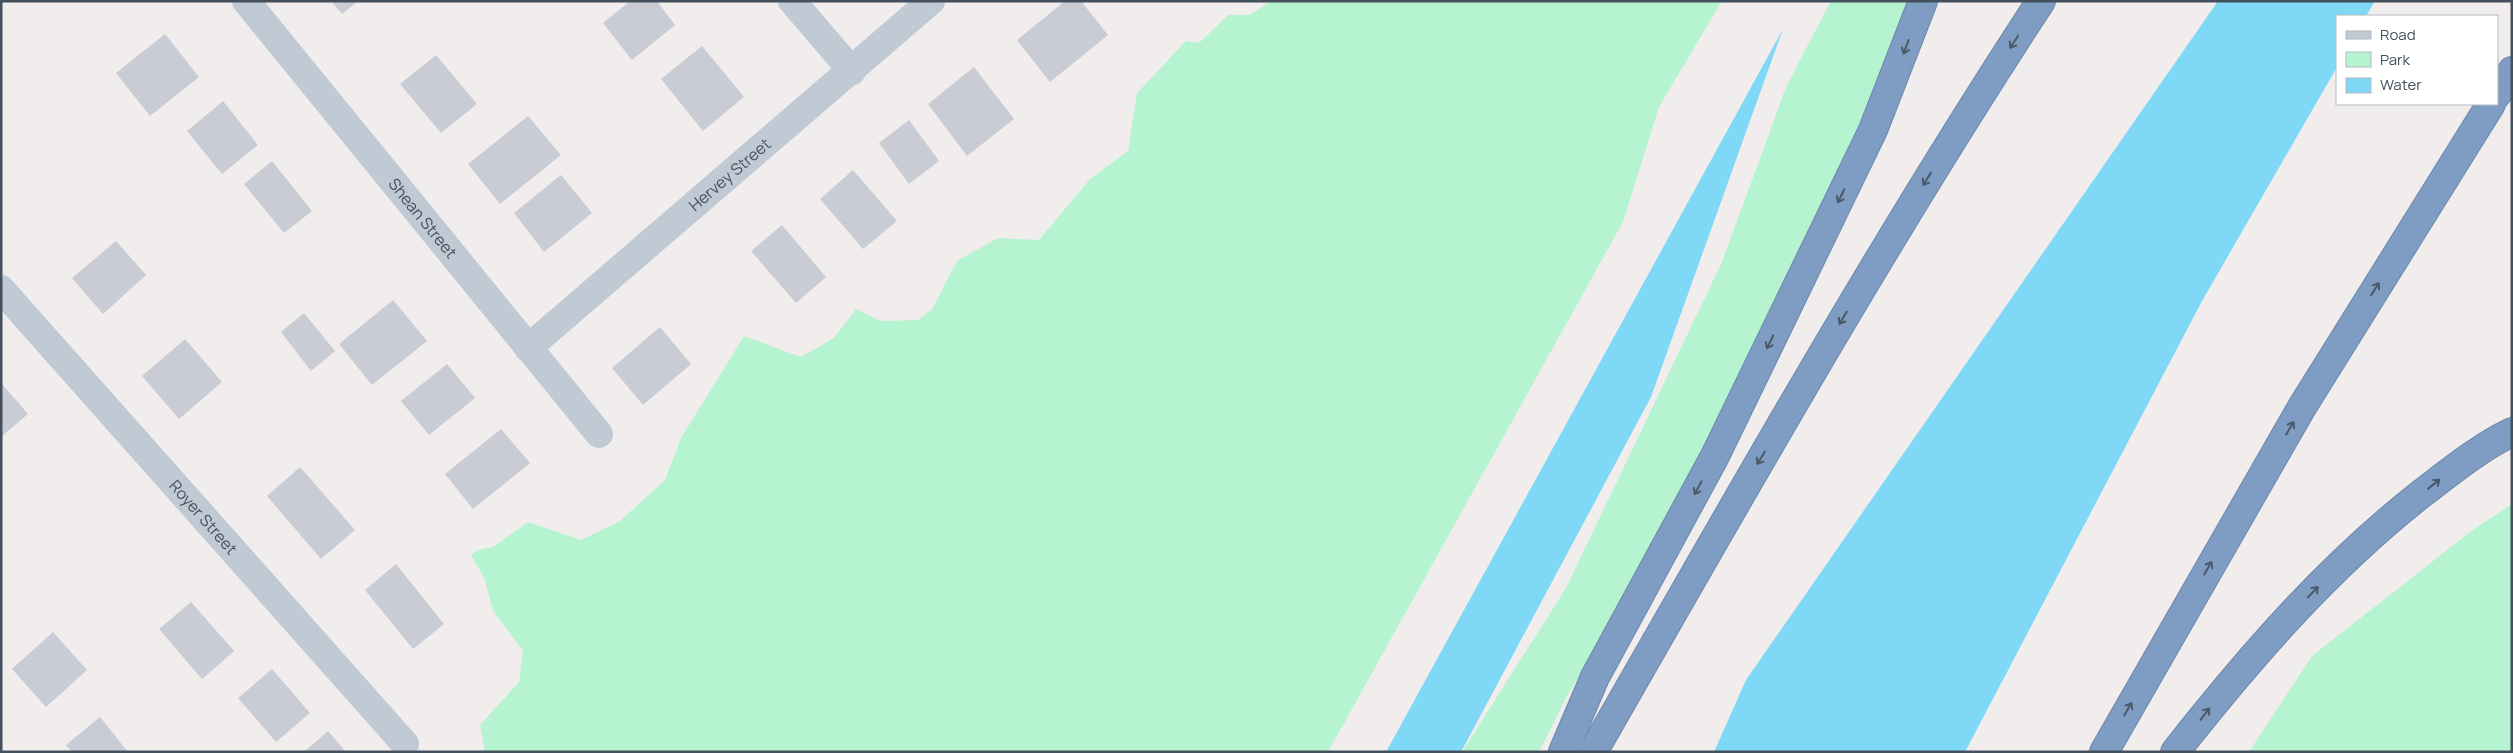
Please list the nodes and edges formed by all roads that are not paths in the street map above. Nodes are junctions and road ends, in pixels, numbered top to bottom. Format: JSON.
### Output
{"nodes":[{"id":1,"x":246,"y":1,"type":"edge"},
{"id":2,"x":792,"y":1,"type":"edge"},
{"id":3,"x":931,"y":1,"type":"edge"},
{"id":4,"x":1923,"y":1,"type":"edge"},
{"id":5,"x":2041,"y":1,"type":"edge"},
{"id":6,"x":852,"y":71,"type":"junction"},
{"id":7,"x":2512,"y":71,"type":"edge"},
{"id":8,"x":2498,"y":92,"type":"edge"},
{"id":9,"x":2490,"y":105,"type":"edge"},
{"id":10,"x":1,"y":289,"type":"edge"},
{"id":11,"x":528,"y":348,"type":"junction"},
{"id":12,"x":2512,"y":432,"type":"edge"},
{"id":13,"x":599,"y":434,"type":"dead end"},
{"id":14,"x":405,"y":744,"type":"dead end"},
{"id":15,"x":1563,"y":752,"type":"edge"},
{"id":16,"x":1593,"y":752,"type":"edge"},
{"id":17,"x":2104,"y":752,"type":"edge"},
{"id":18,"x":2175,"y":752,"type":"edge"}],
"edges":[{"from":1,"to":11,"type":"street","name":"Shean Street"},
{"from":2,"to":6,"type":"street"},
{"from":3,"to":6,"type":"street","name":"Hervey Street"},
{"from":4,"to":15,"type":"highway","one_way":true},
{"from":5,"to":16,"type":"highway","one_way":true},
{"from":6,"to":11,"type":"street","name":"Hervey Street"},
{"from":7,"to":8,"type":"highway"},
{"from":17,"to":9,"type":"highway","one_way":true},
{"from":10,"to":14,"type":"street","name":"Royer Street"},
{"from":11,"to":13,"type":"street","name":"Shean Street"},
{"from":18,"to":12,"type":"highway","one_way":true}]}
